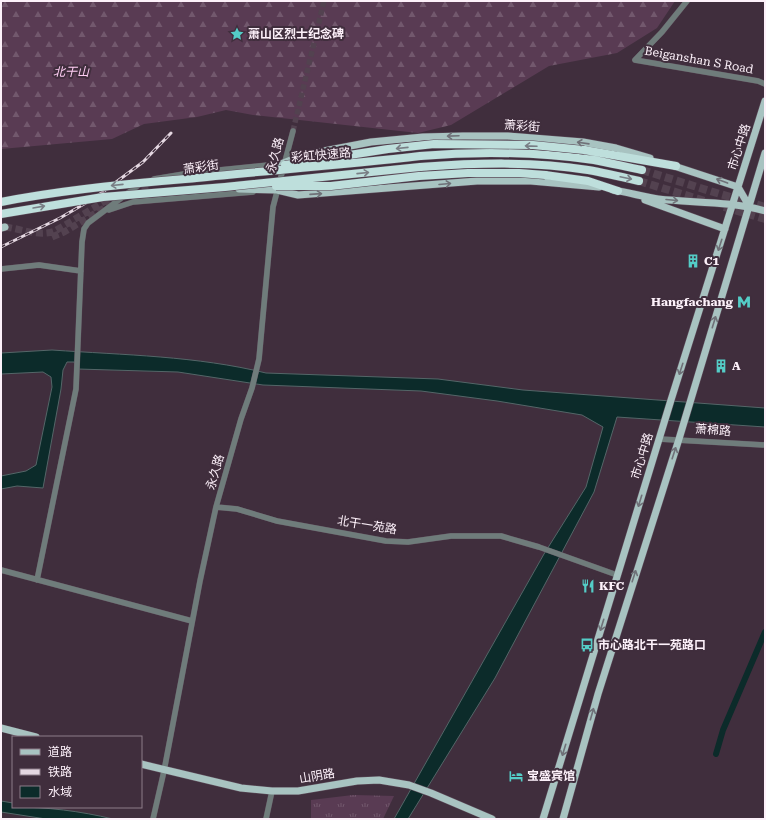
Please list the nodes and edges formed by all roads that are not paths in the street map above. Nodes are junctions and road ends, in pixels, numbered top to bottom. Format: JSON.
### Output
{"nodes":[{"id":1,"x":687,"y":1,"type":"edge"},
{"id":2,"x":765,"y":84,"type":"edge"},
{"id":3,"x":765,"y":101,"type":"edge"},
{"id":4,"x":293,"y":131,"type":"tunnel mouth"},
{"id":5,"x":765,"y":153,"type":"edge"},
{"id":6,"x":284,"y":163,"type":"junction"},
{"id":7,"x":676,"y":166,"type":"junction"},
{"id":8,"x":642,"y":170,"type":"tunnel mouth"},
{"id":9,"x":224,"y":175,"type":"junction"},
{"id":10,"x":639,"y":181,"type":"tunnel mouth"},
{"id":11,"x":150,"y":185,"type":"tunnel mouth"},
{"id":12,"x":225,"y":187,"type":"junction"},
{"id":13,"x":738,"y":188,"type":"junction"},
{"id":14,"x":277,"y":190,"type":"junction"},
{"id":15,"x":618,"y":191,"type":"junction"},
{"id":16,"x":151,"y":196,"type":"dead end"},
{"id":17,"x":1,"y":202,"type":"edge"},
{"id":18,"x":733,"y":204,"type":"junction"},
{"id":19,"x":749,"y":206,"type":"junction"},
{"id":20,"x":765,"y":211,"type":"edge"},
{"id":21,"x":101,"y":213,"type":"junction"},
{"id":22,"x":1,"y":214,"type":"edge"},
{"id":23,"x":725,"y":229,"type":"junction"},
{"id":24,"x":1,"y":268,"type":"edge"},
{"id":25,"x":82,"y":271,"type":"junction"},
{"id":26,"x":659,"y":439,"type":"junction"},
{"id":27,"x":679,"y":439,"type":"junction"},
{"id":28,"x":765,"y":445,"type":"edge"},
{"id":29,"x":216,"y":507,"type":"junction"},
{"id":30,"x":1,"y":570,"type":"edge"},
{"id":31,"x":617,"y":575,"type":"junction"},
{"id":32,"x":37,"y":580,"type":"junction"},
{"id":33,"x":192,"y":621,"type":"junction"},
{"id":34,"x":1,"y":728,"type":"edge"},
{"id":35,"x":32,"y":736,"type":"edge"},
{"id":36,"x":142,"y":764,"type":"edge"},
{"id":37,"x":164,"y":771,"type":"junction"},
{"id":38,"x":272,"y":791,"type":"junction"},
{"id":39,"x":153,"y":819,"type":"edge"},
{"id":40,"x":266,"y":819,"type":"edge"},
{"id":41,"x":492,"y":819,"type":"edge"},
{"id":42,"x":544,"y":819,"type":"edge"},
{"id":43,"x":563,"y":819,"type":"edge"}],
"edges":[{"from":1,"to":2,"type":"street","name":"Beiganshan S Road"},
{"from":3,"to":13,"type":"main road","name":"市心中路"},
{"from":4,"to":6,"type":"street","name":"永久路"},
{"from":5,"to":19,"type":"main road"},
{"from":7,"to":6,"type":"main road","name":"萧彩街","one_way":true},
{"from":6,"to":11,"type":"main road","name":"萧彩街"},
{"from":6,"to":14,"type":"street","name":"永久路"},
{"from":6,"to":21,"type":"street"},
{"from":7,"to":9,"type":"highway","one_way":true,"bridge":true},
{"from":13,"to":7,"type":"main road","name":"萧彩街","one_way":true},
{"from":8,"to":9,"type":"highway","name":"彩虹快速路","bridge":true},
{"from":9,"to":17,"type":"highway","name":"彩虹快速路","one_way":true,"bridge":true},
{"from":12,"to":10,"type":"highway","name":"彩虹快速路","one_way":true,"bridge":true},
{"from":12,"to":15,"type":"highway","bridge":true},
{"from":22,"to":12,"type":"highway","name":"彩虹快速路","one_way":true,"bridge":true},
{"from":13,"to":18,"type":"main road","name":"市心中路"},
{"from":13,"to":19,"type":"main road"},
{"from":14,"to":15,"type":"main road","name":"萧彩街","one_way":true},
{"from":14,"to":16,"type":"main road","name":"萧彩街"},
{"from":14,"to":21,"type":"street"},
{"from":14,"to":29,"type":"street","name":"永久路"},
{"from":15,"to":18,"type":"main road","name":"萧彩街","one_way":true},
{"from":15,"to":23,"type":"main road","name":"萧彩街"},
{"from":18,"to":19,"type":"main road","name":"萧彩街"},
{"from":18,"to":23,"type":"main road","name":"市心中路"},
{"from":19,"to":20,"type":"main road","name":"萧彩街"},
{"from":27,"to":19,"type":"main road","one_way":true},
{"from":21,"to":25,"type":"street"},
{"from":23,"to":26,"type":"main road","name":"市心中路","one_way":true},
{"from":24,"to":25,"type":"street"},
{"from":25,"to":32,"type":"street"},
{"from":26,"to":27,"type":"street","name":"萧棉路"},
{"from":26,"to":31,"type":"main road","name":"市心中路","one_way":true},
{"from":27,"to":28,"type":"street","name":"萧棉路"},
{"from":43,"to":27,"type":"main road","one_way":true},
{"from":29,"to":31,"type":"street","name":"北干一苑路"},
{"from":29,"to":33,"type":"street","name":"永久路"},
{"from":30,"to":32,"type":"street"},
{"from":31,"to":42,"type":"main road","name":"市心中路","one_way":true},
{"from":32,"to":33,"type":"street"},
{"from":33,"to":37,"type":"street","name":"永久路"},
{"from":34,"to":35,"type":"main road"},
{"from":36,"to":37,"type":"main road","name":"山阴路"},
{"from":37,"to":38,"type":"main road","name":"山阴路"},
{"from":37,"to":39,"type":"street","name":"永久路"},
{"from":38,"to":40,"type":"street"},
{"from":38,"to":41,"type":"main road","name":"山阴路"}]}
